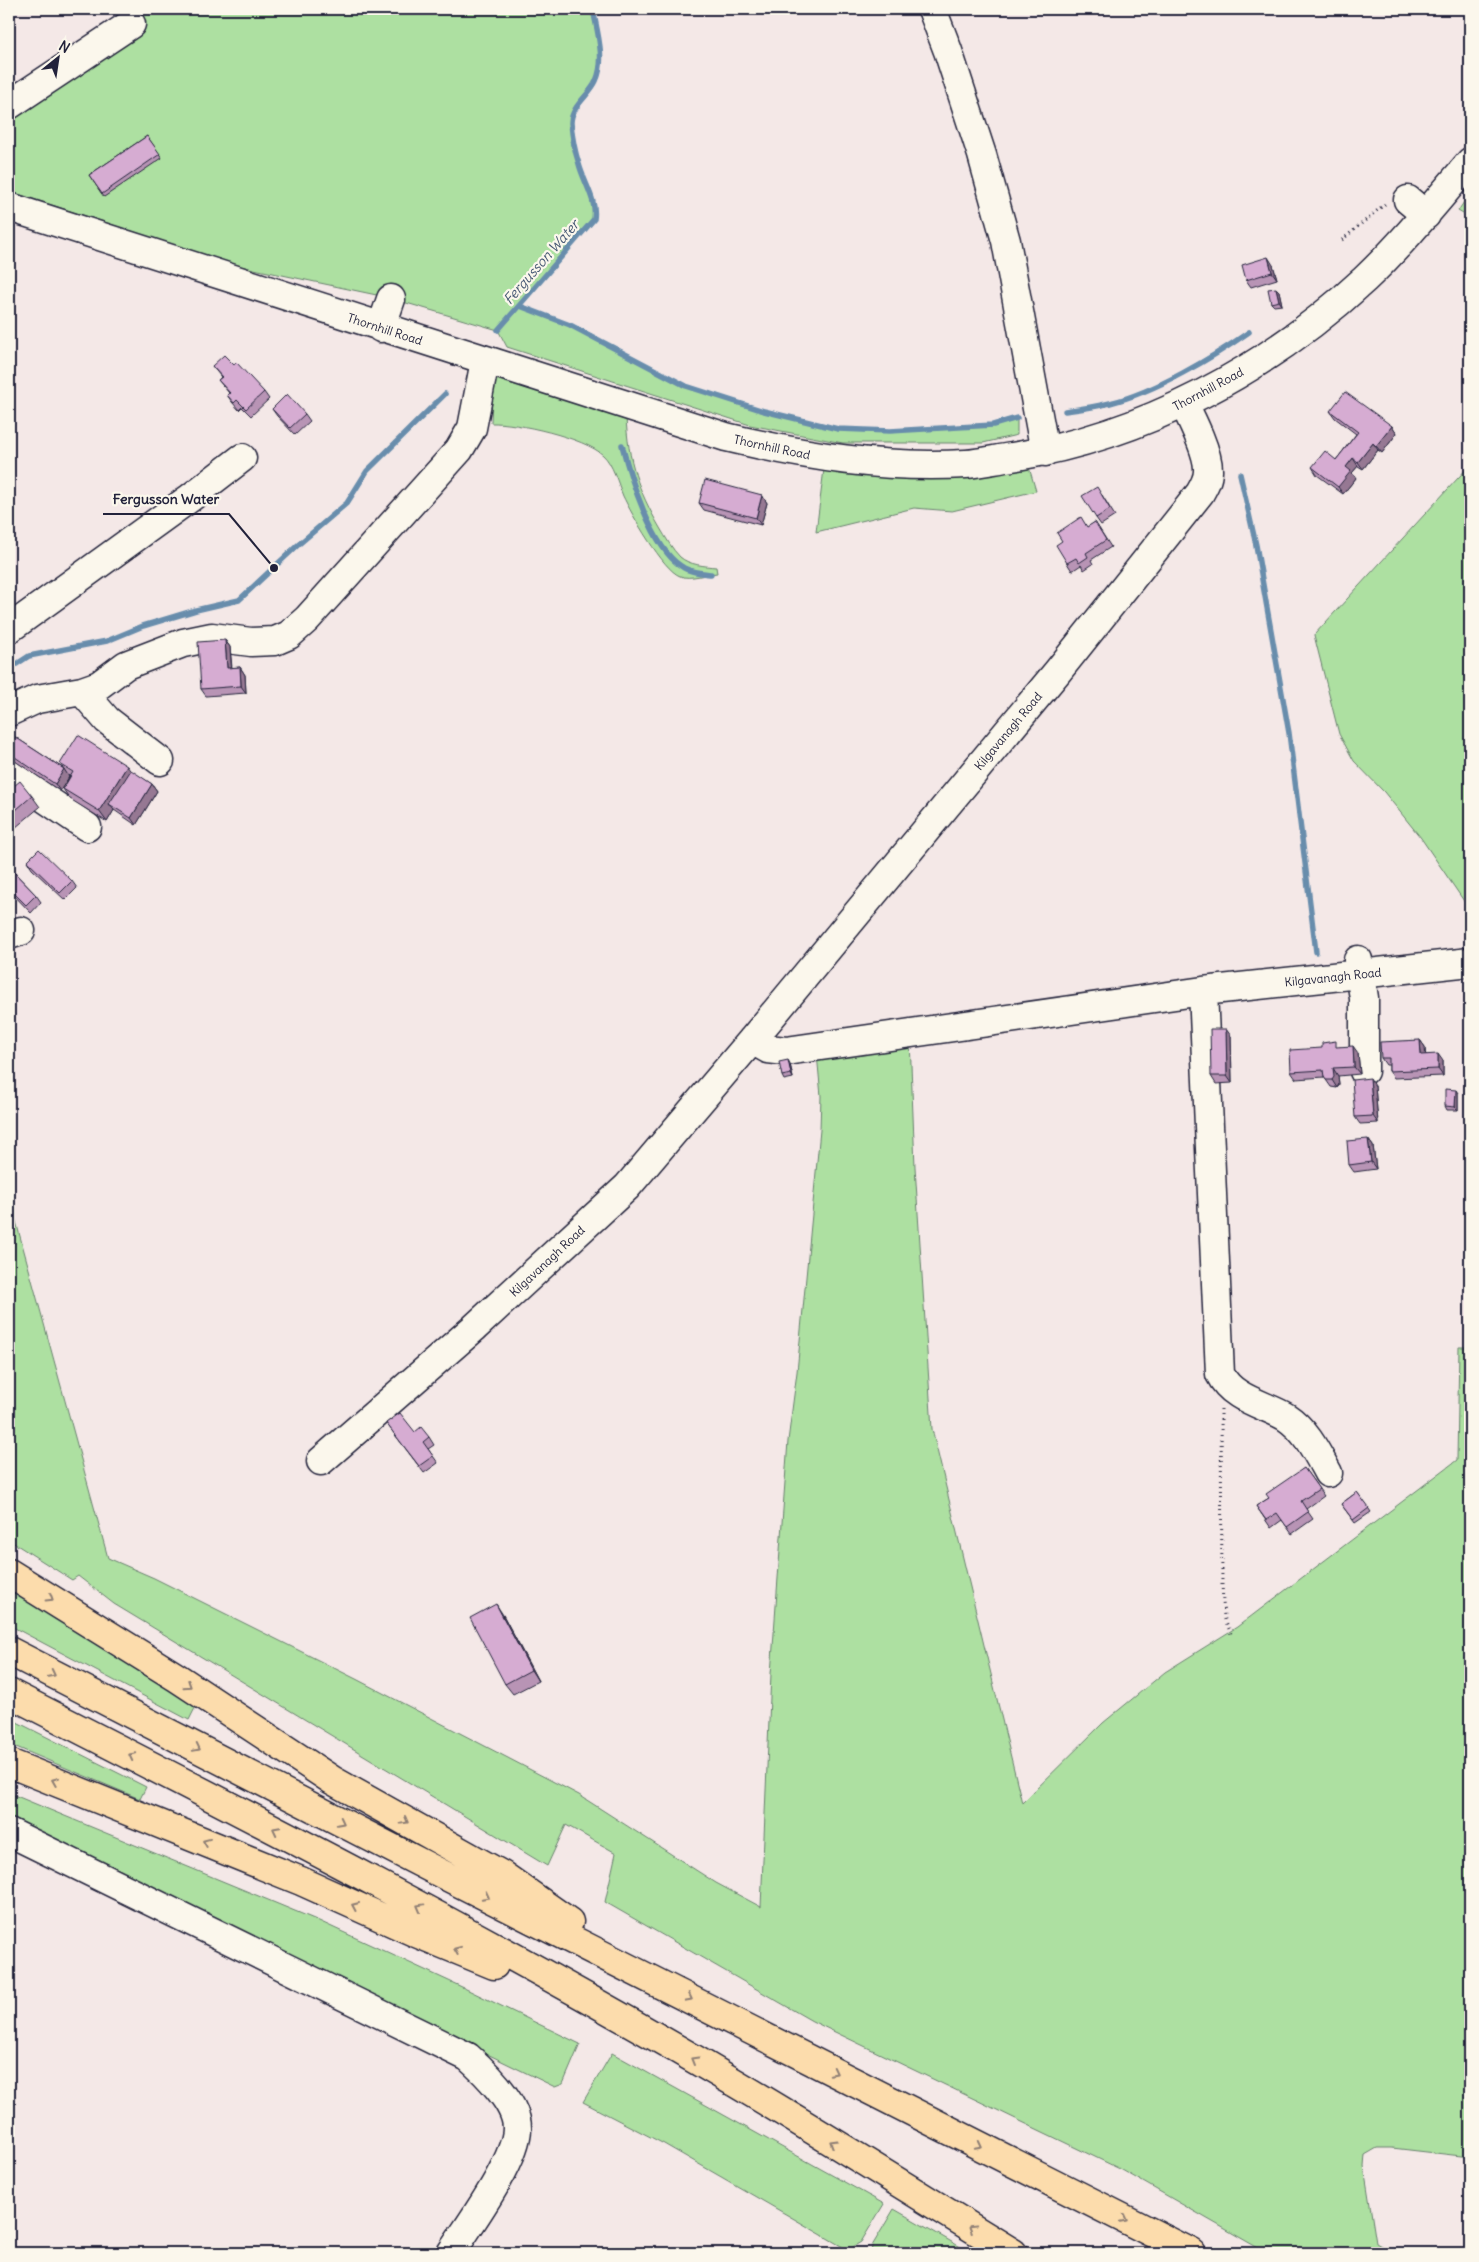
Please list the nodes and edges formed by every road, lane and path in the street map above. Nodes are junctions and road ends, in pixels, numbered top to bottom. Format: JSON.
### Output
{"nodes":[{"id":1,"x":932,"y":9,"type":"edge"},
{"id":2,"x":131,"y":24,"type":"dead end"},
{"id":3,"x":9,"y":105,"type":"edge"},
{"id":4,"x":1470,"y":162,"type":"edge"},
{"id":5,"x":9,"y":207,"type":"edge"},
{"id":6,"x":1424,"y":216,"type":"junction"},
{"id":7,"x":1342,"y":240,"type":"dead end"},
{"id":8,"x":391,"y":299,"type":"dead end"},
{"id":9,"x":381,"y":328,"type":"junction"},
{"id":10,"x":485,"y":361,"type":"junction"},
{"id":11,"x":1184,"y":404,"type":"junction"},
{"id":12,"x":1045,"y":452,"type":"junction"},
{"id":13,"x":242,"y":458,"type":"dead end"},
{"id":14,"x":9,"y":629,"type":"edge"},
{"id":15,"x":82,"y":691,"type":"junction"},
{"id":16,"x":9,"y":712,"type":"edge"},
{"id":17,"x":160,"y":761,"type":"dead end"},
{"id":18,"x":9,"y":774,"type":"edge"},
{"id":19,"x":87,"y":827,"type":"dead end"},
{"id":20,"x":1470,"y":962,"type":"edge"},
{"id":21,"x":1360,"y":967,"type":"junction"},
{"id":22,"x":1203,"y":991,"type":"junction"},
{"id":23,"x":752,"y":1040,"type":"junction"},
{"id":24,"x":1364,"y":1071,"type":"dead end"},
{"id":25,"x":1220,"y":1374,"type":"junction"},
{"id":26,"x":321,"y":1461,"type":"dead end"},
{"id":27,"x":1328,"y":1473,"type":"dead end"},
{"id":28,"x":9,"y":1573,"type":"edge"},
{"id":29,"x":1232,"y":1636,"type":"dead end"},
{"id":30,"x":9,"y":1651,"type":"edge"},
{"id":31,"x":9,"y":1693,"type":"edge"},
{"id":32,"x":9,"y":1763,"type":"edge"},
{"id":33,"x":9,"y":1832,"type":"edge"},
{"id":34,"x":646,"y":1976,"type":"junction"},
{"id":35,"x":600,"y":2007,"type":"junction"},
{"id":36,"x":451,"y":2253,"type":"edge"},
{"id":37,"x":1013,"y":2253,"type":"edge"},
{"id":38,"x":1192,"y":2253,"type":"edge"}],
"edges":[{"from":1,"to":12,"type":"street"},
{"from":2,"to":3,"type":"street"},
{"from":4,"to":6,"type":"street","name":"Thornhill Road"},
{"from":5,"to":9,"type":"street","name":"Thornhill Road"},
{"from":6,"to":7,"type":"path"},
{"from":6,"to":11,"type":"street","name":"Thornhill Road"},
{"from":8,"to":9,"type":"street"},
{"from":9,"to":10,"type":"street","name":"Thornhill Road"},
{"from":10,"to":12,"type":"street","name":"Thornhill Road"},
{"from":10,"to":15,"type":"street"},
{"from":11,"to":12,"type":"street","name":"Thornhill Road"},
{"from":11,"to":23,"type":"street","name":"Kilgavanagh Road"},
{"from":13,"to":14,"type":"street"},
{"from":15,"to":16,"type":"street"},
{"from":15,"to":17,"type":"street"},
{"from":18,"to":19,"type":"street"},
{"from":20,"to":21,"type":"street","name":"Kilgavanagh Road"},
{"from":21,"to":22,"type":"street","name":"Kilgavanagh Road"},
{"from":21,"to":24,"type":"street"},
{"from":22,"to":23,"type":"street","name":"Kilgavanagh Road"},
{"from":22,"to":25,"type":"street"},
{"from":23,"to":26,"type":"street","name":"Kilgavanagh Road"},
{"from":25,"to":27,"type":"street"},
{"from":25,"to":29,"type":"path"},
{"from":28,"to":34,"type":"highway","one_way":true},
{"from":30,"to":34,"type":"highway","one_way":true},
{"from":35,"to":31,"type":"highway","one_way":true},
{"from":35,"to":32,"type":"highway","one_way":true},
{"from":33,"to":36,"type":"street"},
{"from":34,"to":38,"type":"highway","one_way":true},
{"from":37,"to":35,"type":"highway","one_way":true}]}
